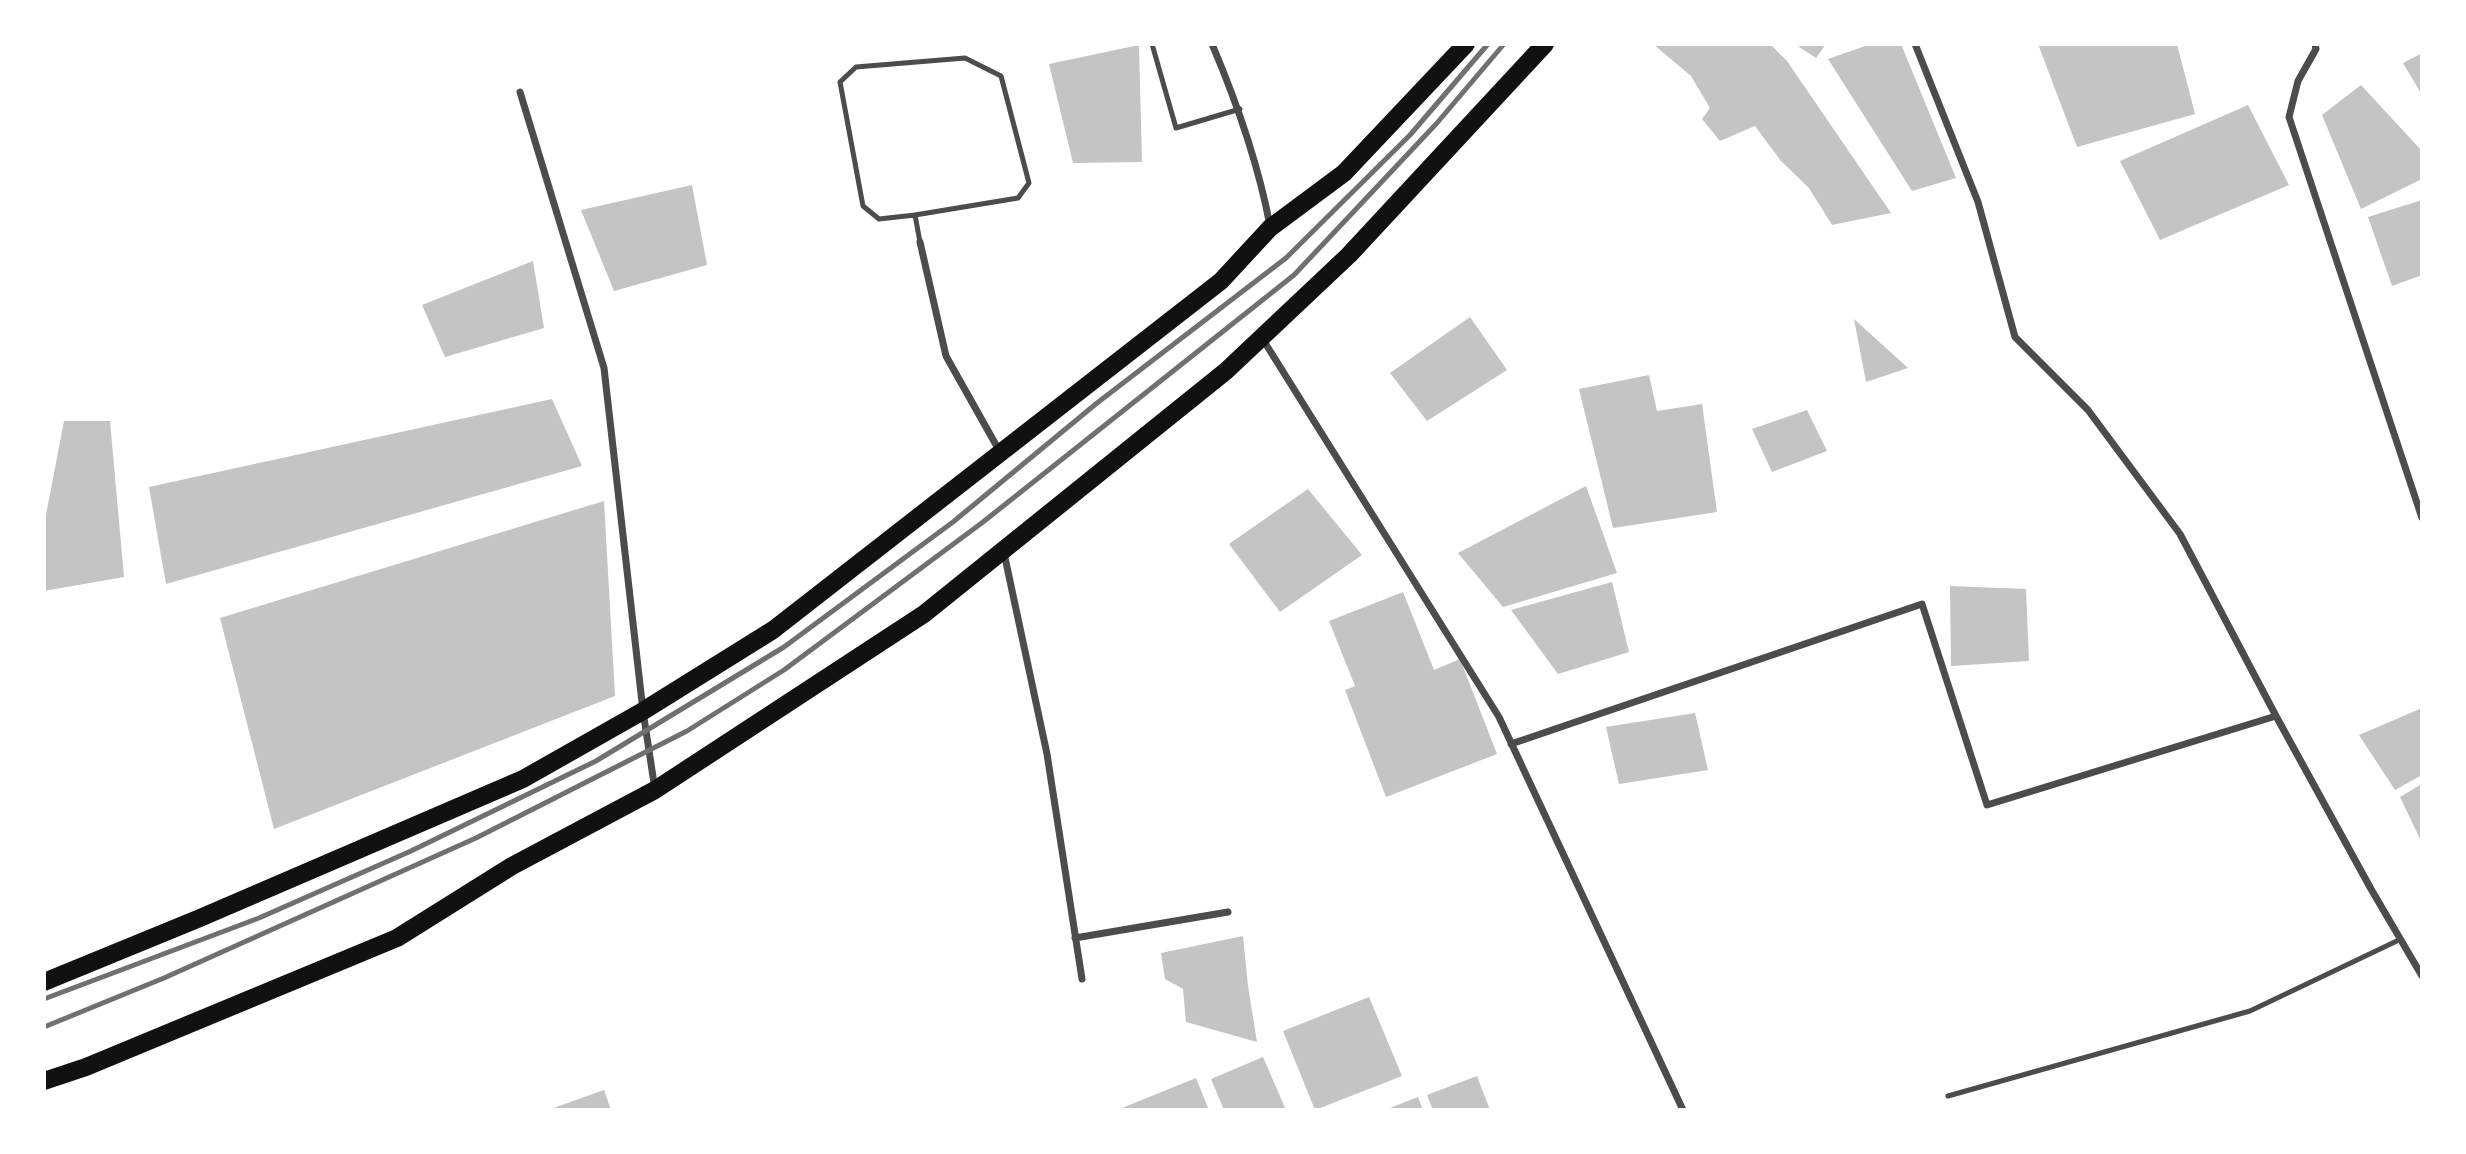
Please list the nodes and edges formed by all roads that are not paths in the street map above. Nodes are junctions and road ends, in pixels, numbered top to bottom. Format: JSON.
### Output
{"nodes":[{"id":1,"x":1152,"y":44,"type":"edge"},
{"id":2,"x":1212,"y":44,"type":"edge"},
{"id":3,"x":1466,"y":44,"type":"edge"},
{"id":4,"x":1545,"y":44,"type":"edge"},
{"id":5,"x":1915,"y":44,"type":"edge"},
{"id":6,"x":2315,"y":44,"type":"edge"},
{"id":7,"x":520,"y":92,"type":"dead end"},
{"id":8,"x":1240,"y":109,"type":"junction"},
{"id":9,"x":915,"y":215,"type":"junction"},
{"id":10,"x":1270,"y":228,"type":"junction"},
{"id":11,"x":920,"y":242,"type":"joint"},
{"id":12,"x":1262,"y":338,"type":"junction"},
{"id":13,"x":1001,"y":452,"type":"junction"},
{"id":14,"x":2422,"y":518,"type":"edge"},
{"id":15,"x":1003,"y":549,"type":"junction"},
{"id":16,"x":643,"y":711,"type":"junction"},
{"id":17,"x":2276,"y":716,"type":"junction"},
{"id":18,"x":1511,"y":744,"type":"junction"},
{"id":19,"x":655,"y":790,"type":"junction"},
{"id":20,"x":1228,"y":912,"type":"dead end"},
{"id":21,"x":1075,"y":938,"type":"junction"},
{"id":22,"x":2401,"y":939,"type":"junction"},
{"id":23,"x":2422,"y":976,"type":"edge"},
{"id":24,"x":1082,"y":979,"type":"dead end"},
{"id":25,"x":44,"y":982,"type":"edge"},
{"id":26,"x":44,"y":1081,"type":"edge"},
{"id":27,"x":1948,"y":1097,"type":"dead end"},
{"id":28,"x":1684,"y":1110,"type":"edge"}],
"edges":[{"from":1,"to":8,"type":"lane"},
{"from":2,"to":8,"type":"street"},
{"from":3,"to":10,"type":"main road"},
{"from":4,"to":12,"type":"main road"},
{"from":5,"to":17,"type":"street"},
{"from":6,"to":14,"type":"street"},
{"from":7,"to":16,"type":"street"},
{"from":8,"to":10,"type":"street"},
{"from":9,"to":9,"type":"lane"},
{"from":9,"to":11,"type":"lane"},
{"from":10,"to":13,"type":"main road"},
{"from":11,"to":13,"type":"street"},
{"from":12,"to":15,"type":"main road"},
{"from":12,"to":18,"type":"street"},
{"from":13,"to":16,"type":"main road"},
{"from":15,"to":19,"type":"main road"},
{"from":15,"to":21,"type":"street"},
{"from":16,"to":19,"type":"street"},
{"from":16,"to":25,"type":"main road"},
{"from":17,"to":18,"type":"street"},
{"from":17,"to":22,"type":"street"},
{"from":18,"to":28,"type":"street"},
{"from":19,"to":26,"type":"main road"},
{"from":20,"to":21,"type":"street"},
{"from":21,"to":24,"type":"street"},
{"from":22,"to":23,"type":"street"},
{"from":22,"to":27,"type":"lane"}]}
